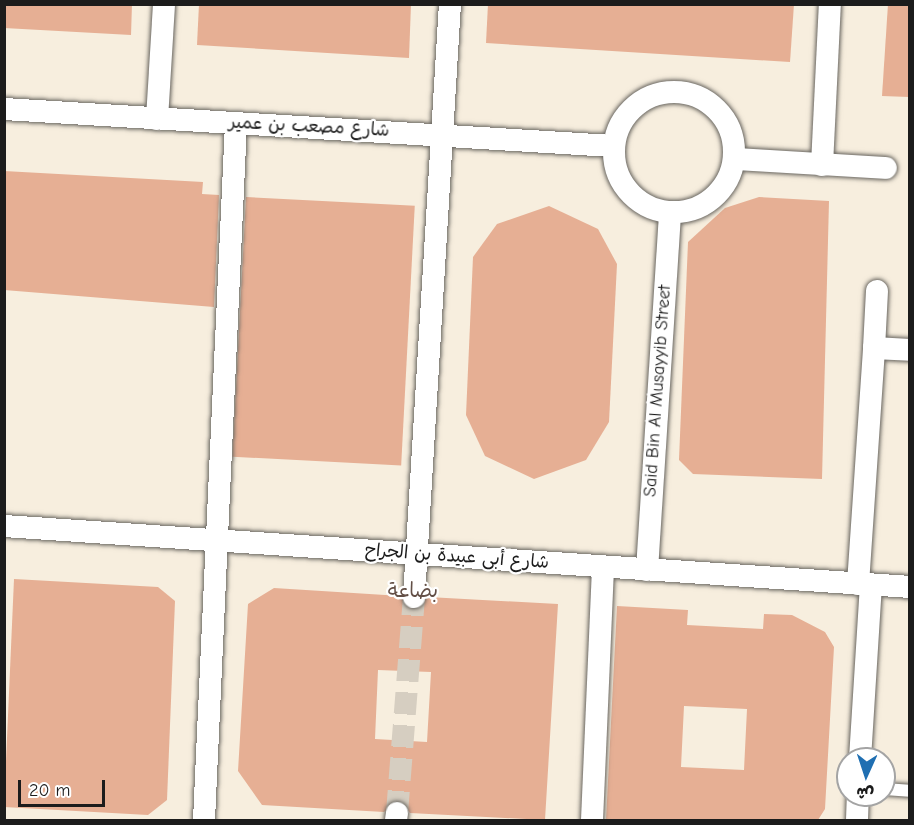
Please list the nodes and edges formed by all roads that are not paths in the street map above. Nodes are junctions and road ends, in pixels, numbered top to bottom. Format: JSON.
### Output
{"nodes":[{"id":1,"x":164,"y":4,"type":"edge"},
{"id":2,"x":450,"y":4,"type":"edge"},
{"id":3,"x":830,"y":4,"type":"edge"},
{"id":4,"x":4,"y":109,"type":"edge"},
{"id":5,"x":157,"y":118,"type":"junction"},
{"id":6,"x":236,"y":123,"type":"junction"},
{"id":7,"x":443,"y":135,"type":"junction"},
{"id":8,"x":614,"y":146,"type":"junction"},
{"id":9,"x":735,"y":159,"type":"junction"},
{"id":10,"x":822,"y":165,"type":"junction"},
{"id":11,"x":886,"y":168,"type":"dead end"},
{"id":12,"x":670,"y":213,"type":"junction"},
{"id":13,"x":878,"y":291,"type":"dead end"},
{"id":14,"x":874,"y":348,"type":"junction"},
{"id":15,"x":909,"y":350,"type":"edge"},
{"id":16,"x":4,"y":526,"type":"edge"},
{"id":17,"x":216,"y":541,"type":"junction"},
{"id":18,"x":417,"y":554,"type":"junction"},
{"id":19,"x":603,"y":567,"type":"junction"},
{"id":20,"x":647,"y":570,"type":"junction"},
{"id":21,"x":864,"y":584,"type":"junction"},
{"id":22,"x":909,"y":587,"type":"edge"},
{"id":23,"x":414,"y":597,"type":"tunnel mouth"},
{"id":24,"x":860,"y":747,"type":"edge"},
{"id":25,"x":204,"y":820,"type":"edge"},
{"id":26,"x":592,"y":820,"type":"edge"}],
"edges":[{"from":1,"to":5,"type":"street"},
{"from":2,"to":7,"type":"street"},
{"from":3,"to":10,"type":"street"},
{"from":4,"to":5,"type":"street","name":"شارع مصعب بن عمير"},
{"from":5,"to":6,"type":"street","name":"شارع مصعب بن عمير"},
{"from":6,"to":7,"type":"street","name":"شارع مصعب بن عمير"},
{"from":6,"to":17,"type":"street"},
{"from":7,"to":8,"type":"street","name":"شارع مصعب بن عمير"},
{"from":7,"to":18,"type":"street"},
{"from":8,"to":9,"type":"street"},
{"from":8,"to":12,"type":"street"},
{"from":9,"to":10,"type":"street"},
{"from":9,"to":12,"type":"street"},
{"from":10,"to":11,"type":"street"},
{"from":12,"to":20,"type":"street","name":"Said Bin Al Musayyib Street"},
{"from":13,"to":14,"type":"street"},
{"from":14,"to":15,"type":"street"},
{"from":14,"to":21,"type":"street"},
{"from":16,"to":17,"type":"street","name":"شارع أبى عبيدة بن الجراح"},
{"from":17,"to":18,"type":"street","name":"شارع أبى عبيدة بن الجراح"},
{"from":17,"to":25,"type":"street"},
{"from":18,"to":19,"type":"street","name":"شارع أبى عبيدة بن الجراح"},
{"from":18,"to":23,"type":"street"},
{"from":19,"to":20,"type":"street","name":"شارع أبى عبيدة بن الجراح"},
{"from":19,"to":26,"type":"street"},
{"from":20,"to":21,"type":"street","name":"شارع أبى عبيدة بن الجراح"},
{"from":21,"to":22,"type":"street","name":"شارع أبى عبيدة بن الجراح"},
{"from":21,"to":24,"type":"street"}]}
